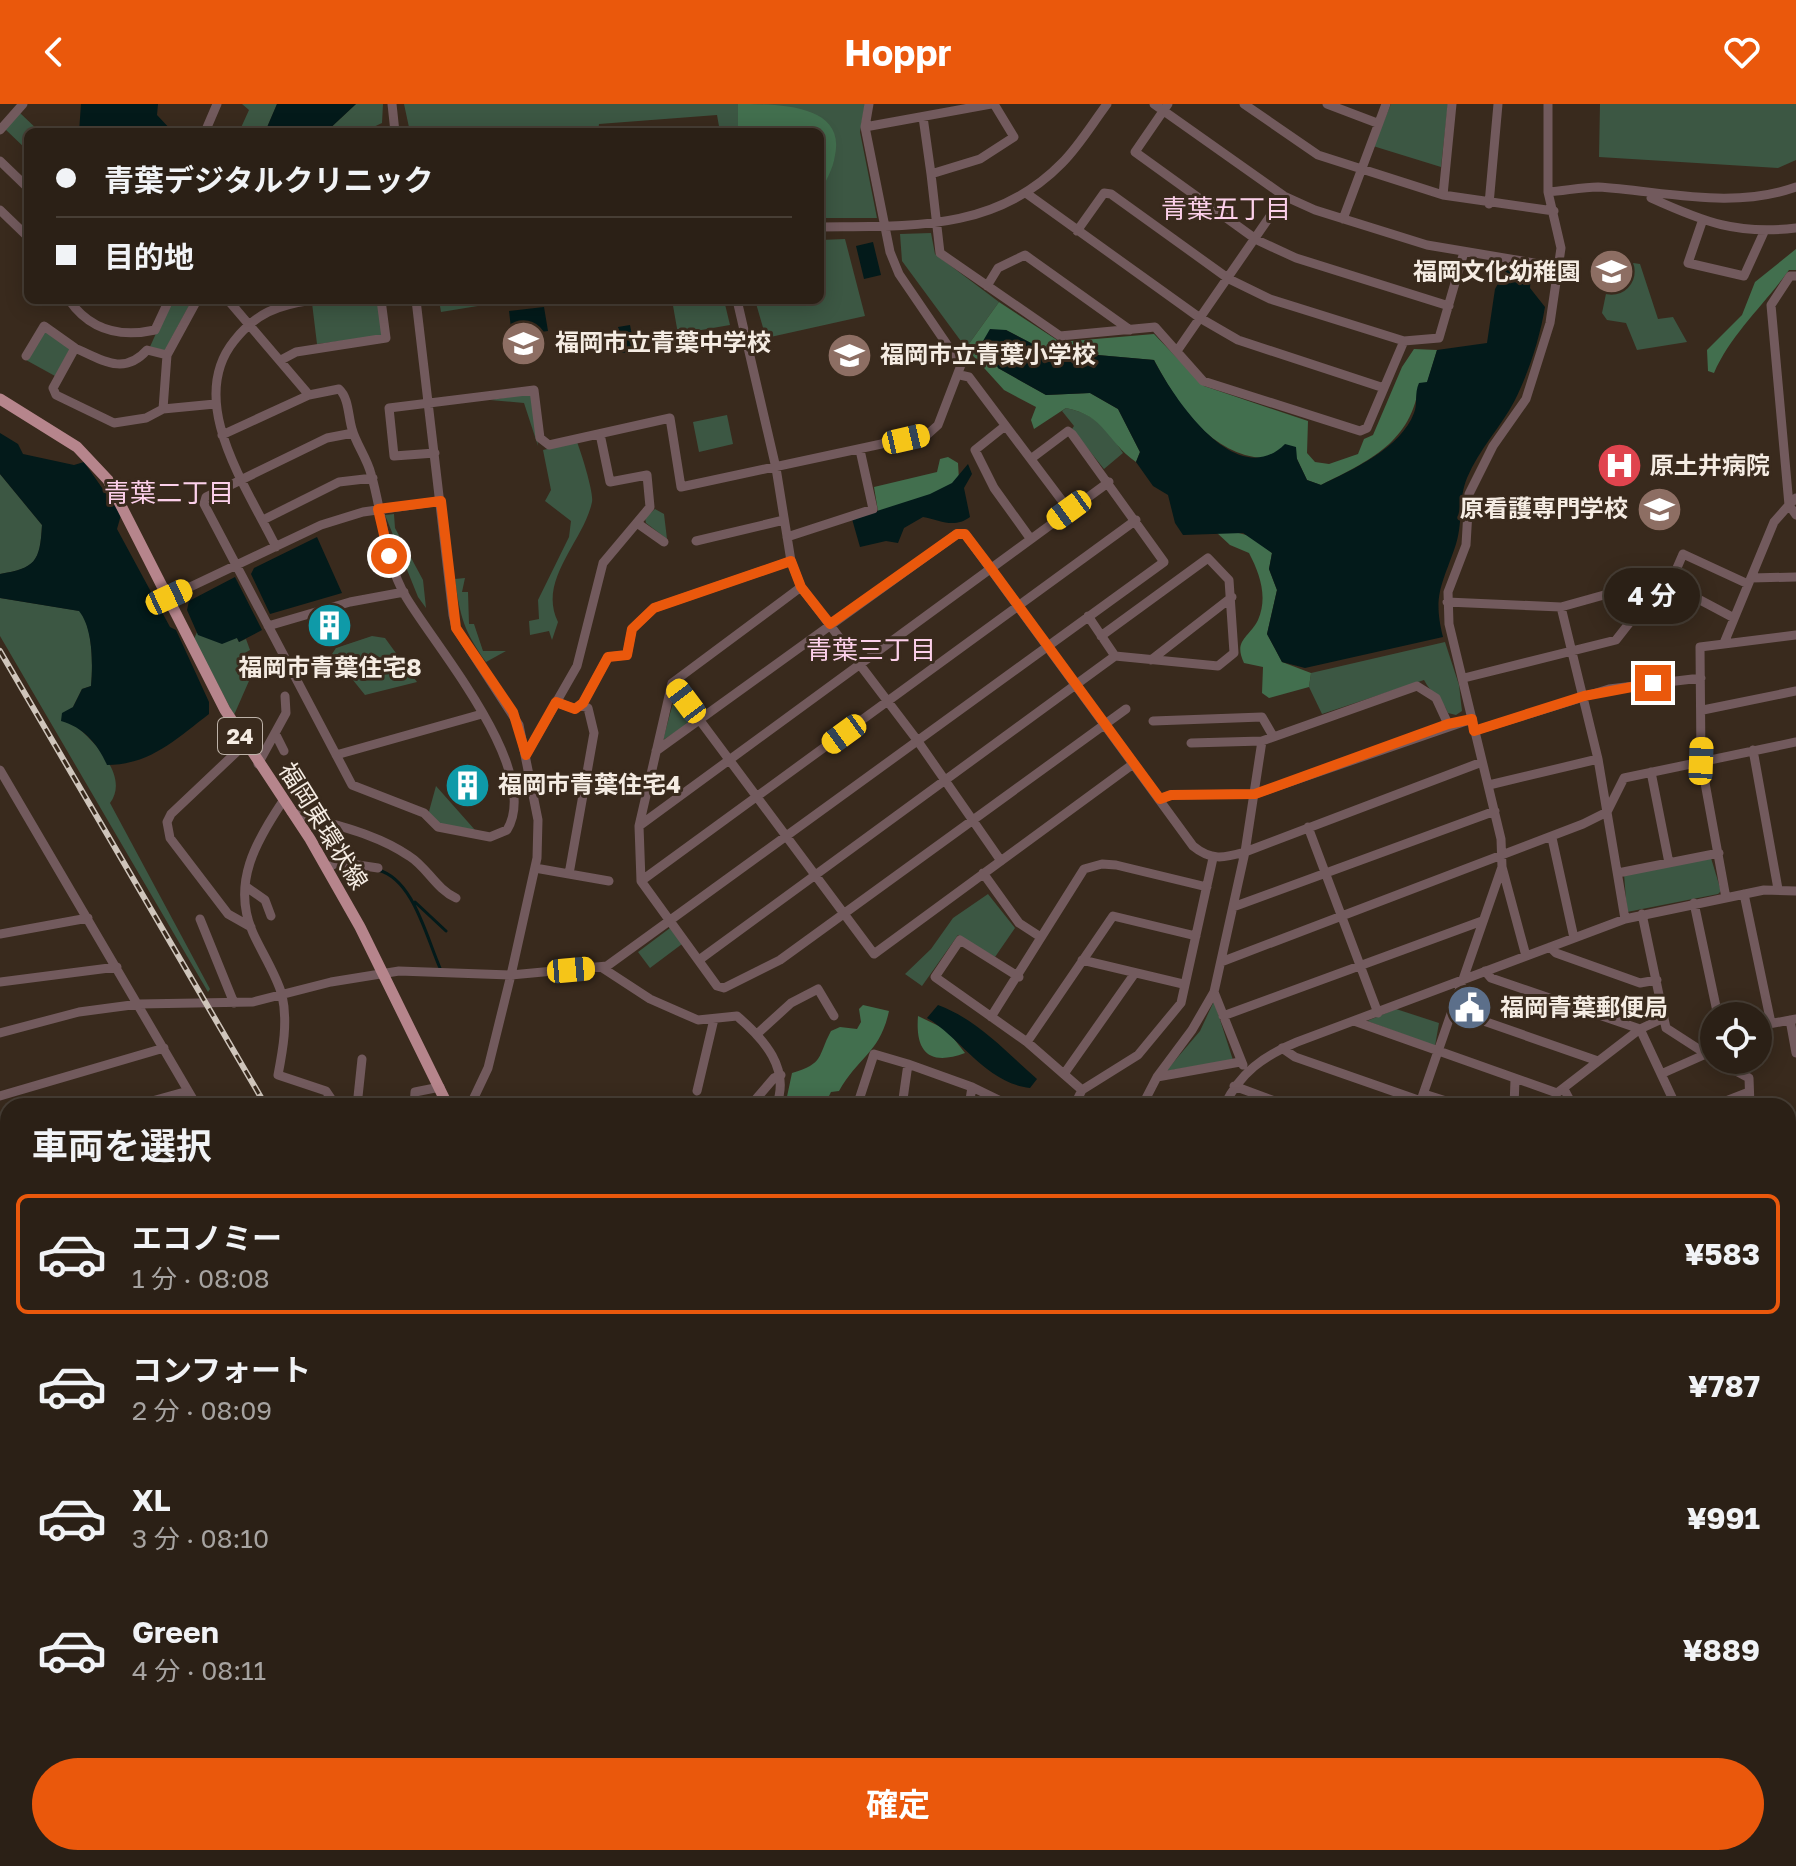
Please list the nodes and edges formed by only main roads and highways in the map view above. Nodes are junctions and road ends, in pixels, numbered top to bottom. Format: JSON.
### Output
{"nodes":[{"id":1,"x":0,"y":399,"type":"edge"},
{"id":2,"x":445,"y":1098,"type":"edge"}],
"edges":[{"from":1,"to":2,"type":"main road","name":"福岡東環状線","number":"24"}]}
